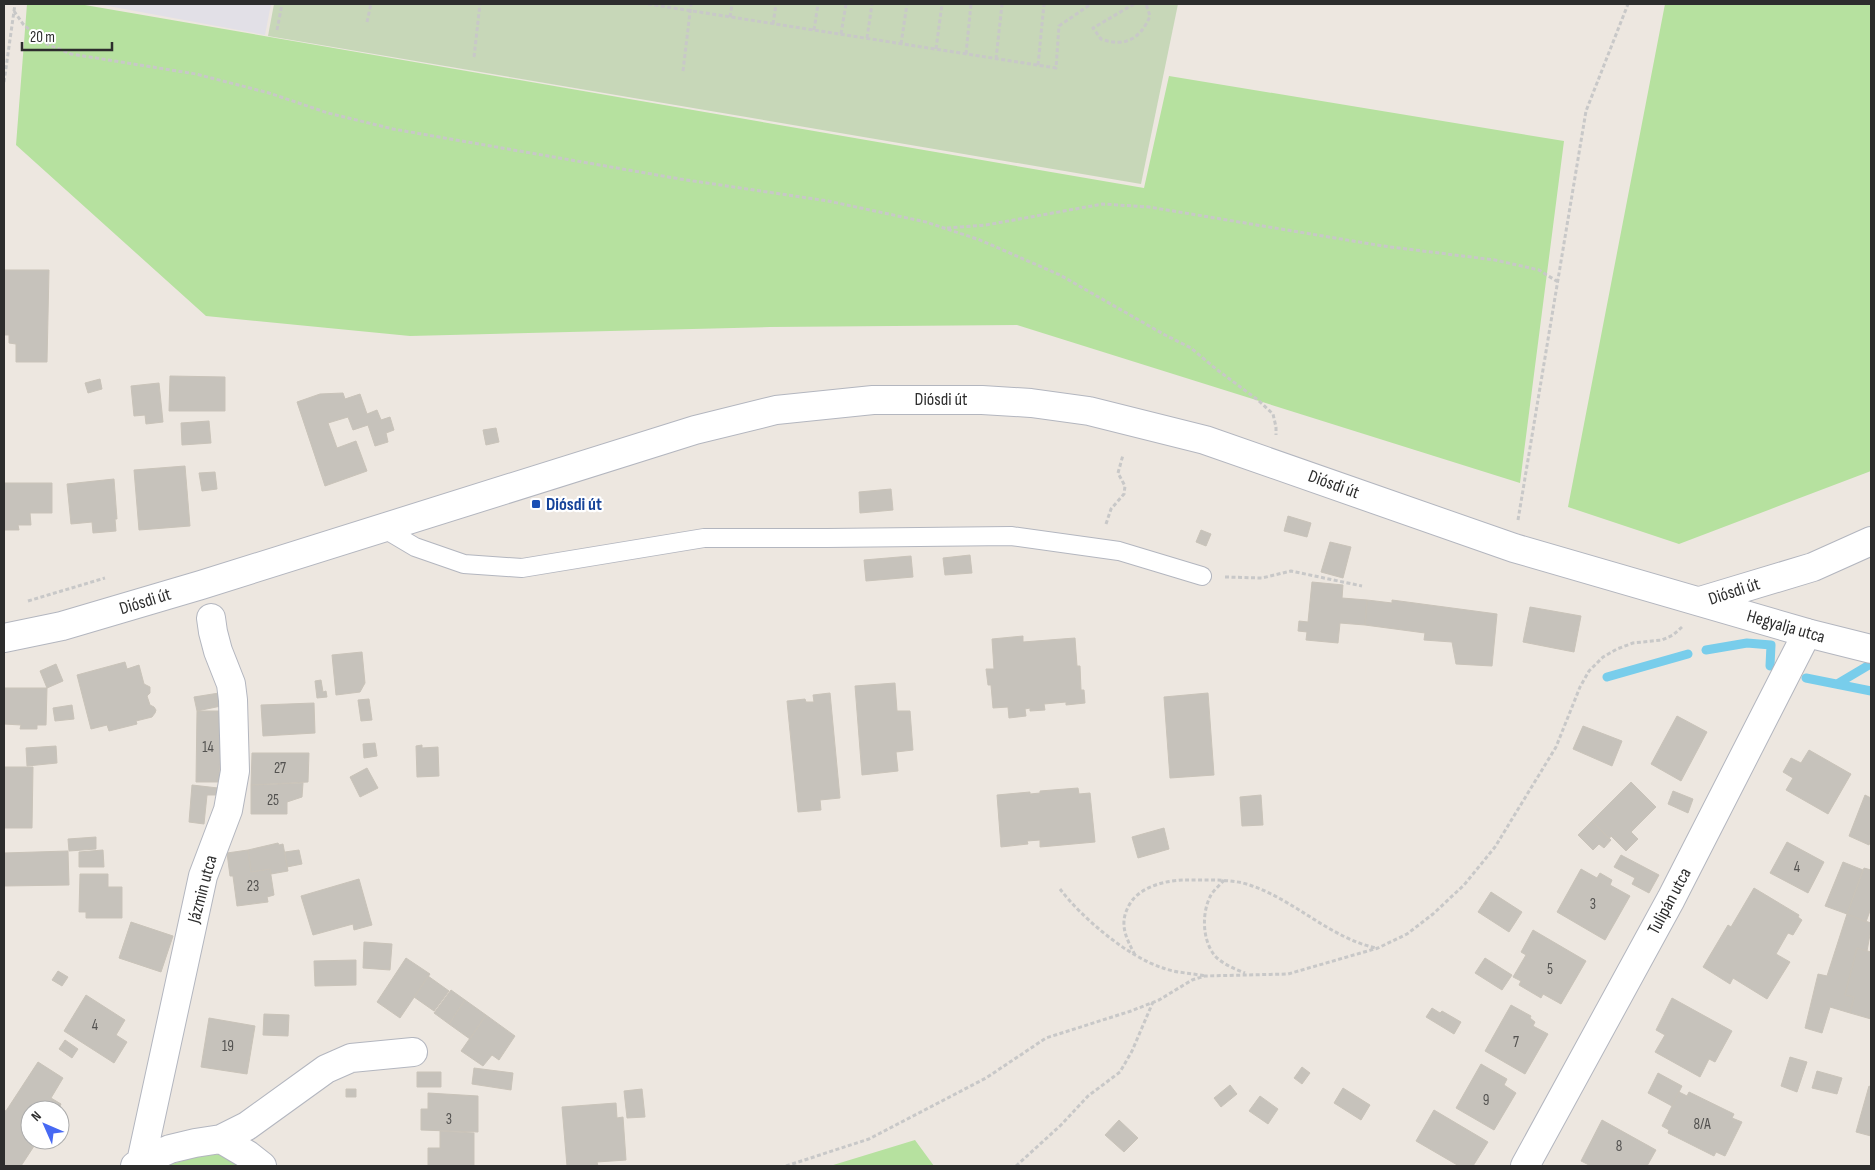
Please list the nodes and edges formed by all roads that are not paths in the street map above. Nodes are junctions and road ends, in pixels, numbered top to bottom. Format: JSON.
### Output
{"nodes":[{"id":1,"x":383,"y":528,"type":"junction"},
{"id":2,"x":1871,"y":541,"type":"edge"},
{"id":3,"x":1202,"y":576,"type":"road end"},
{"id":4,"x":1700,"y":601,"type":"junction"},
{"id":5,"x":211,"y":618,"type":"dead end"},
{"id":6,"x":1807,"y":633,"type":"junction"},
{"id":7,"x":4,"y":638,"type":"edge"},
{"id":8,"x":1871,"y":650,"type":"edge"},
{"id":9,"x":413,"y":1052,"type":"dead end"},
{"id":10,"x":221,"y":1140,"type":"junction"},
{"id":11,"x":138,"y":1164,"type":"edge"},
{"id":12,"x":262,"y":1166,"type":"edge"},
{"id":13,"x":1525,"y":1166,"type":"edge"}],
"edges":[{"from":1,"to":3,"type":"lane"},
{"from":1,"to":4,"type":"street","name":"Diósdi út"},
{"from":1,"to":7,"type":"street","name":"Diósdi út"},
{"from":2,"to":4,"type":"street","name":"Diósdi út"},
{"from":4,"to":6,"type":"street","name":"Hegyalja utca"},
{"from":5,"to":11,"type":"street","name":"Jázmin utca"},
{"from":6,"to":8,"type":"street","name":"Hegyalja utca"},
{"from":6,"to":13,"type":"street","name":"Tulipán utca"},
{"from":9,"to":10,"type":"street","name":"Jázmin utca"},
{"from":10,"to":11,"type":"street","name":"Jázmin utca"},
{"from":10,"to":12,"type":"street"}]}
